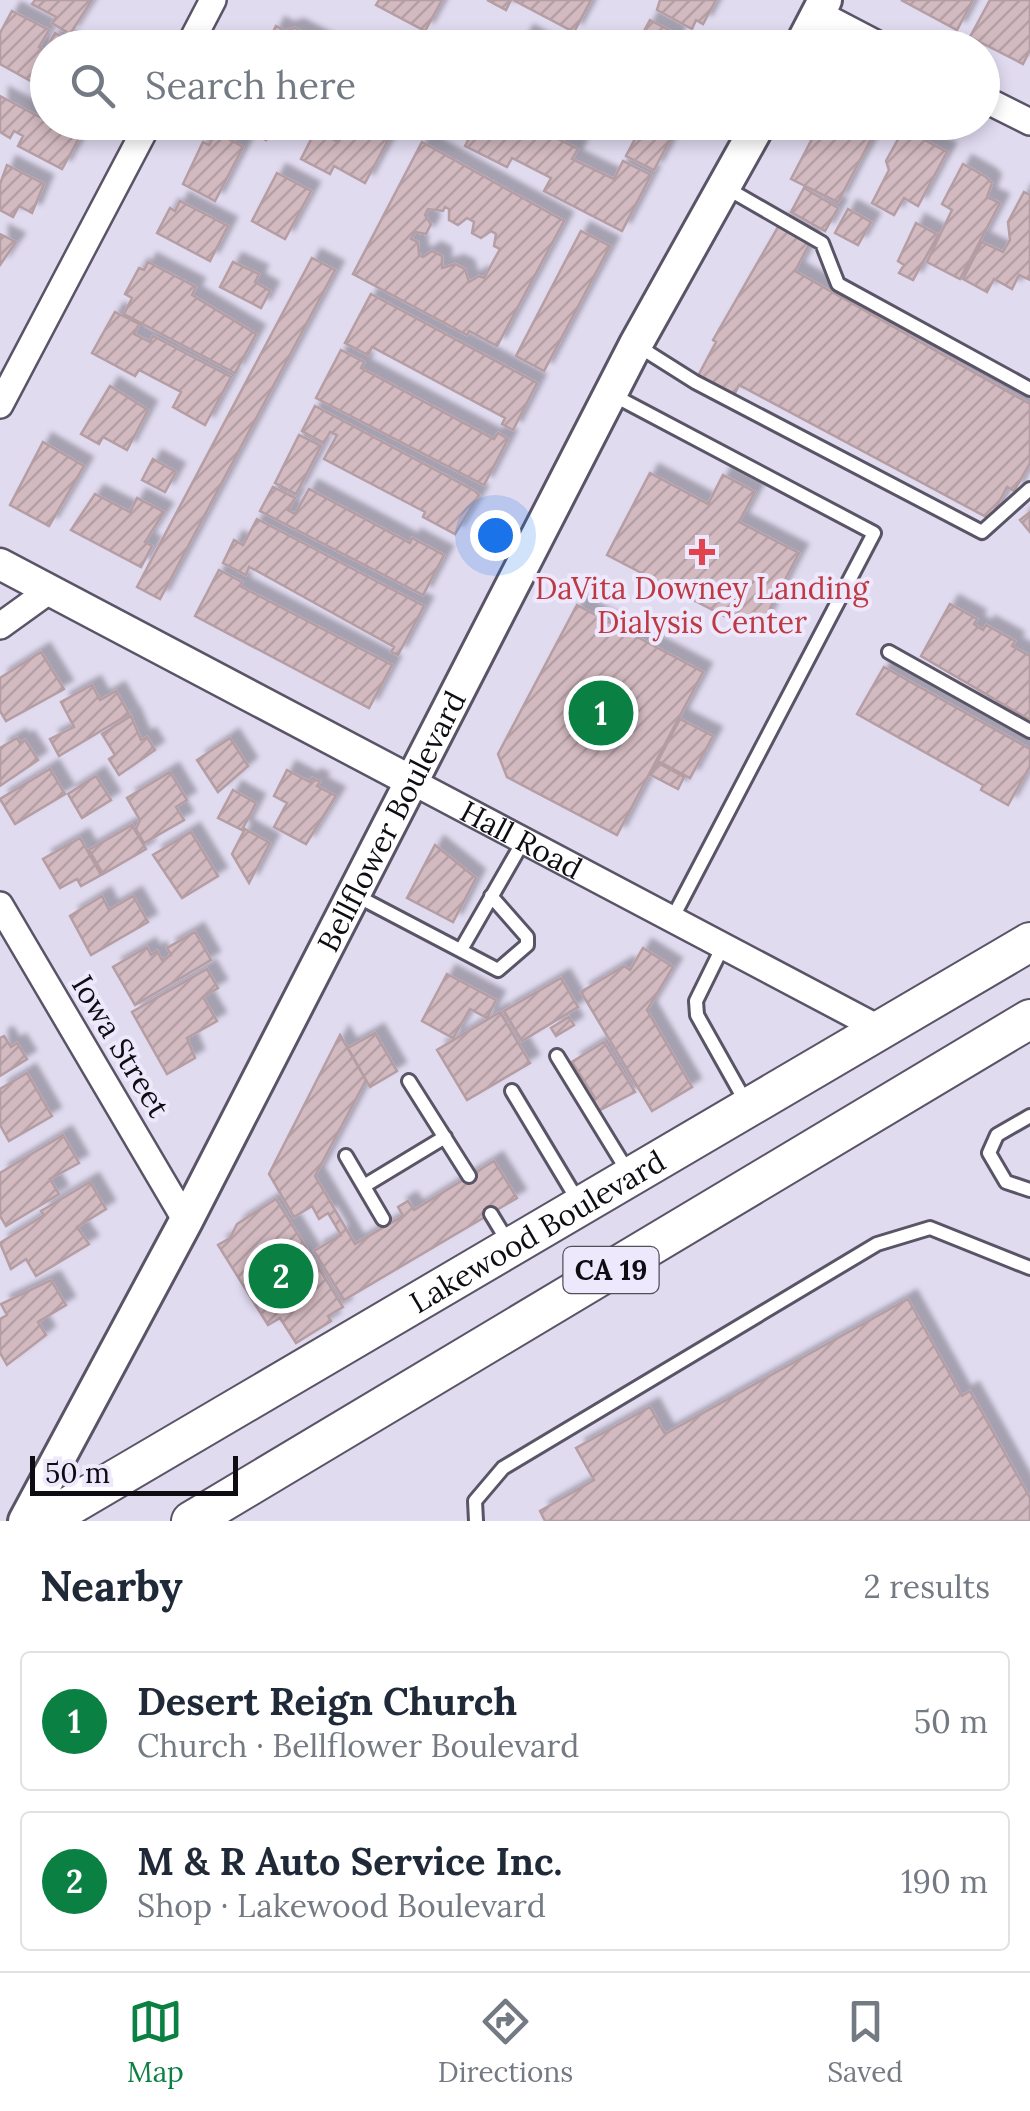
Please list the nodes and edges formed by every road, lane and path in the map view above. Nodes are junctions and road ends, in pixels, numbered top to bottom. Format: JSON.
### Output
{"nodes":[{"id":1,"x":213,"y":0,"type":"edge"},
{"id":2,"x":822,"y":7,"type":"edge"},
{"id":3,"x":197,"y":30,"type":"edge"},
{"id":4,"x":810,"y":30,"type":"edge"},
{"id":5,"x":857,"y":30,"type":"edge"},
{"id":6,"x":1000,"y":107,"type":"edge"},
{"id":7,"x":1030,"y":122,"type":"edge"},
{"id":8,"x":140,"y":140,"type":"edge"},
{"id":9,"x":750,"y":140,"type":"edge"},
{"id":10,"x":723,"y":186,"type":"junction"},
{"id":11,"x":636,"y":344,"type":"junction"},
{"id":12,"x":1030,"y":389,"type":"edge"},
{"id":13,"x":611,"y":394,"type":"junction"},
{"id":14,"x":0,"y":405,"type":"edge"},
{"id":15,"x":1030,"y":489,"type":"edge"},
{"id":16,"x":0,"y":564,"type":"edge"},
{"id":17,"x":50,"y":590,"type":"junction"},
{"id":18,"x":0,"y":626,"type":"edge"},
{"id":19,"x":889,"y":652,"type":"dead end"},
{"id":20,"x":1030,"y":732,"type":"edge"},
{"id":21,"x":411,"y":780,"type":"junction"},
{"id":22,"x":524,"y":840,"type":"junction"},
{"id":23,"x":352,"y":894,"type":"junction"},
{"id":24,"x":491,"y":896,"type":"junction"},
{"id":25,"x":0,"y":905,"type":"edge"},
{"id":26,"x":672,"y":919,"type":"junction"},
{"id":27,"x":1030,"y":942,"type":"edge"},
{"id":28,"x":723,"y":946,"type":"junction"},
{"id":29,"x":462,"y":948,"type":"junction"},
{"id":30,"x":1030,"y":1019,"type":"edge"},
{"id":31,"x":882,"y":1030,"type":"junction"},
{"id":32,"x":557,"y":1056,"type":"dead end"},
{"id":33,"x":409,"y":1081,"type":"dead end"},
{"id":34,"x":512,"y":1091,"type":"dead end"},
{"id":35,"x":749,"y":1108,"type":"junction"},
{"id":36,"x":1030,"y":1116,"type":"edge"},
{"id":37,"x":445,"y":1137,"type":"junction"},
{"id":38,"x":346,"y":1156,"type":"dead end"},
{"id":39,"x":469,"y":1176,"type":"dead end"},
{"id":40,"x":632,"y":1178,"type":"junction"},
{"id":41,"x":364,"y":1186,"type":"junction"},
{"id":42,"x":1030,"y":1190,"type":"edge"},
{"id":43,"x":582,"y":1207,"type":"junction"},
{"id":44,"x":491,"y":1214,"type":"dead end"},
{"id":45,"x":383,"y":1219,"type":"dead end"},
{"id":46,"x":186,"y":1221,"type":"junction"},
{"id":47,"x":511,"y":1249,"type":"junction"},
{"id":48,"x":1030,"y":1268,"type":"edge"},
{"id":49,"x":25,"y":1521,"type":"edge"},
{"id":50,"x":44,"y":1521,"type":"edge"},
{"id":51,"x":191,"y":1521,"type":"edge"},
{"id":52,"x":476,"y":1521,"type":"edge"}],
"edges":[{"from":1,"to":3,"type":"street"},
{"from":2,"to":4,"type":"main road"},
{"from":2,"to":5,"type":"street"},
{"from":6,"to":7,"type":"street"},
{"from":8,"to":14,"type":"street"},
{"from":9,"to":10,"type":"main road","name":"Bellflower Boulevard"},
{"from":10,"to":11,"type":"main road","name":"Bellflower Boulevard"},
{"from":10,"to":12,"type":"lane"},
{"from":11,"to":13,"type":"main road","name":"Bellflower Boulevard"},
{"from":11,"to":15,"type":"lane"},
{"from":13,"to":21,"type":"main road","name":"Bellflower Boulevard"},
{"from":13,"to":26,"type":"lane"},
{"from":16,"to":17,"type":"street","name":"Hall Road"},
{"from":17,"to":18,"type":"street"},
{"from":17,"to":21,"type":"street","name":"Hall Road"},
{"from":19,"to":20,"type":"lane"},
{"from":21,"to":22,"type":"street","name":"Hall Road"},
{"from":21,"to":23,"type":"main road","name":"Bellflower Boulevard"},
{"from":22,"to":24,"type":"lane"},
{"from":22,"to":26,"type":"street","name":"Hall Road"},
{"from":23,"to":29,"type":"lane"},
{"from":23,"to":46,"type":"main road","name":"Bellflower Boulevard"},
{"from":24,"to":29,"type":"lane"},
{"from":24,"to":29,"type":"lane"},
{"from":25,"to":46,"type":"street","name":"Iowa Street"},
{"from":26,"to":28,"type":"street","name":"Hall Road"},
{"from":27,"to":31,"type":"main road","name":"Lakewood Boulevard"},
{"from":28,"to":31,"type":"street","name":"Hall Road"},
{"from":28,"to":35,"type":"lane"},
{"from":30,"to":51,"type":"main road","number":"CA 19"},
{"from":31,"to":35,"type":"main road","name":"Lakewood Boulevard"},
{"from":32,"to":40,"type":"lane"},
{"from":33,"to":37,"type":"lane"},
{"from":34,"to":43,"type":"lane"},
{"from":35,"to":40,"type":"main road","name":"Lakewood Boulevard"},
{"from":36,"to":42,"type":"lane"},
{"from":37,"to":39,"type":"lane"},
{"from":37,"to":41,"type":"lane"},
{"from":38,"to":41,"type":"lane"},
{"from":40,"to":43,"type":"main road","name":"Lakewood Boulevard"},
{"from":41,"to":45,"type":"lane"},
{"from":43,"to":47,"type":"main road","name":"Lakewood Boulevard"},
{"from":44,"to":47,"type":"lane"},
{"from":46,"to":49,"type":"main road","name":"Bellflower Boulevard"},
{"from":47,"to":50,"type":"main road","name":"Lakewood Boulevard"},
{"from":48,"to":52,"type":"lane"}]}
